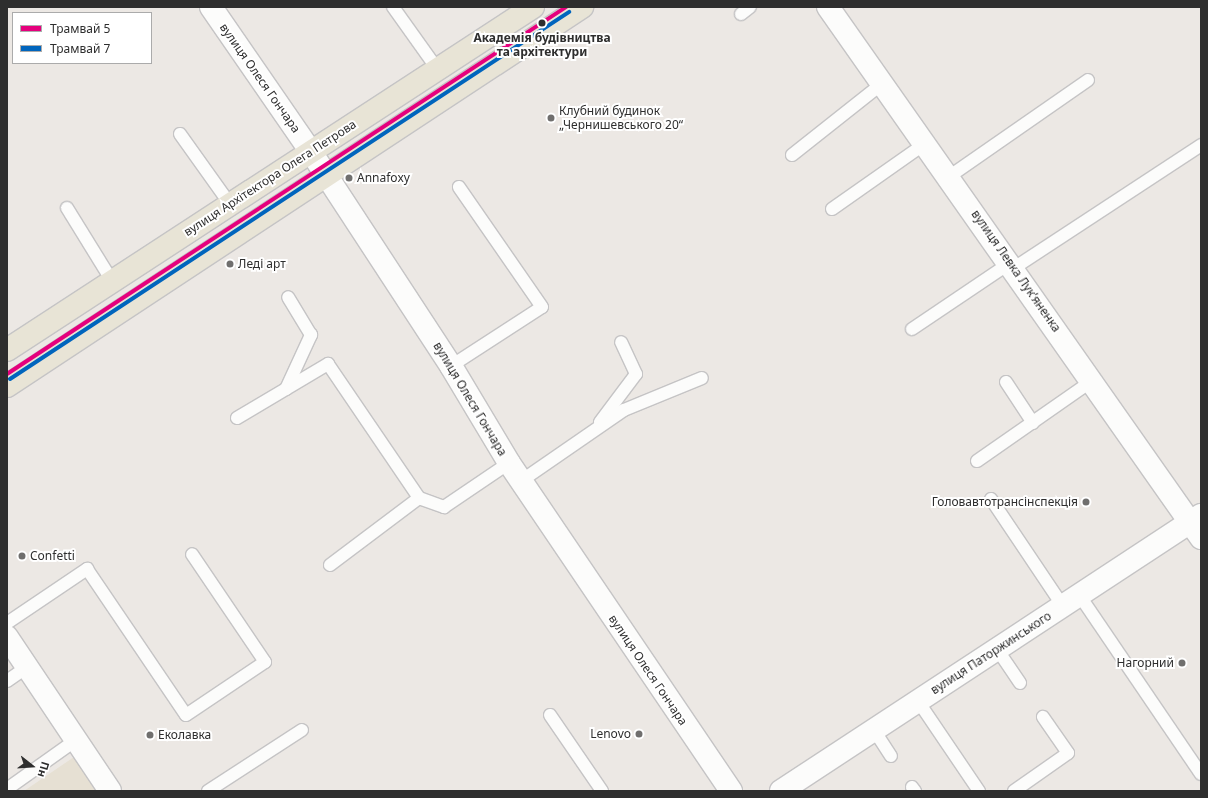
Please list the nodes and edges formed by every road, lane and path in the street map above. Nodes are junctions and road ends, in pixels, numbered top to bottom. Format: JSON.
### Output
{"nodes":[{"id":1,"x":211,"y":7,"type":"edge"},
{"id":2,"x":393,"y":7,"type":"edge"},
{"id":3,"x":533,"y":7,"type":"edge"},
{"id":4,"x":582,"y":7,"type":"edge"},
{"id":5,"x":828,"y":7,"type":"edge"},
{"id":6,"x":438,"y":70,"type":"junction"},
{"id":7,"x":1088,"y":80,"type":"dead end"},
{"id":8,"x":883,"y":83,"type":"junction"},
{"id":9,"x":180,"y":134,"type":"dead end"},
{"id":10,"x":926,"y":143,"type":"junction"},
{"id":11,"x":1201,"y":145,"type":"edge"},
{"id":12,"x":311,"y":152,"type":"junction"},
{"id":13,"x":792,"y":154,"type":"dead end"},
{"id":14,"x":325,"y":174,"type":"junction"},
{"id":15,"x":950,"y":176,"type":"junction"},
{"id":16,"x":459,"y":187,"type":"dead end"},
{"id":17,"x":230,"y":204,"type":"junction"},
{"id":18,"x":67,"y":208,"type":"dead end"},
{"id":19,"x":832,"y":209,"type":"dead end"},
{"id":20,"x":1012,"y":266,"type":"junction"},
{"id":21,"x":112,"y":281,"type":"junction"},
{"id":22,"x":288,"y":297,"type":"dead end"},
{"id":23,"x":912,"y":329,"type":"dead end"},
{"id":24,"x":621,"y":342,"type":"dead end"},
{"id":25,"x":7,"y":350,"type":"edge"},
{"id":26,"x":452,"y":366,"type":"junction"},
{"id":27,"x":702,"y":378,"type":"dead end"},
{"id":28,"x":1093,"y":380,"type":"junction"},
{"id":29,"x":1006,"y":382,"type":"dead end"},
{"id":30,"x":7,"y":386,"type":"edge"},
{"id":31,"x":286,"y":389,"type":"junction"},
{"id":32,"x":237,"y":418,"type":"dead end"},
{"id":33,"x":1034,"y":423,"type":"junction"},
{"id":34,"x":594,"y":431,"type":"junction"},
{"id":35,"x":977,"y":460,"type":"dead end"},
{"id":36,"x":509,"y":463,"type":"junction"},
{"id":37,"x":521,"y":481,"type":"junction"},
{"id":38,"x":419,"y":498,"type":"junction"},
{"id":39,"x":991,"y":499,"type":"dead end"},
{"id":40,"x":1197,"y":525,"type":"edge"},
{"id":41,"x":192,"y":554,"type":"dead end"},
{"id":42,"x":330,"y":565,"type":"dead end"},
{"id":43,"x":1071,"y":601,"type":"junction"},
{"id":44,"x":7,"y":623,"type":"edge"},
{"id":45,"x":7,"y":637,"type":"edge"},
{"id":46,"x":997,"y":649,"type":"junction"},
{"id":47,"x":27,"y":667,"type":"junction"},
{"id":48,"x":7,"y":681,"type":"edge"},
{"id":49,"x":1020,"y":683,"type":"dead end"},
{"id":50,"x":918,"y":700,"type":"junction"},
{"id":51,"x":550,"y":715,"type":"dead end"},
{"id":52,"x":1044,"y":717,"type":"dead end"},
{"id":53,"x":302,"y":730,"type":"dead end"},
{"id":54,"x":874,"y":730,"type":"junction"},
{"id":55,"x":76,"y":740,"type":"junction"},
{"id":56,"x":891,"y":756,"type":"dead end"},
{"id":57,"x":1201,"y":774,"type":"edge"},
{"id":58,"x":7,"y":789,"type":"edge"},
{"id":59,"x":110,"y":791,"type":"edge"},
{"id":60,"x":208,"y":791,"type":"edge"},
{"id":61,"x":602,"y":791,"type":"edge"},
{"id":62,"x":730,"y":791,"type":"edge"},
{"id":63,"x":781,"y":791,"type":"edge"},
{"id":64,"x":979,"y":791,"type":"edge"},
{"id":65,"x":1014,"y":791,"type":"edge"}],
"edges":[{"from":1,"to":12,"type":"street","name":"вулиця Олеся Гончара"},
{"from":2,"to":6,"type":"lane"},
{"from":3,"to":6,"type":"main road","name":"вулиця Архітектора Олега Петрова"},
{"from":4,"to":14,"type":"main road"},
{"from":5,"to":8,"type":"street","name":"вулиця Левка Лукʼяненка"},
{"from":6,"to":12,"type":"main road","name":"вулиця Архітектора Олега Петрова"},
{"from":7,"to":15,"type":"lane"},
{"from":8,"to":10,"type":"street","name":"вулиця Левка Лукʼяненка"},
{"from":8,"to":13,"type":"lane"},
{"from":9,"to":17,"type":"lane"},
{"from":10,"to":15,"type":"street","name":"вулиця Левка Лукʼяненка"},
{"from":10,"to":19,"type":"lane"},
{"from":11,"to":20,"type":"lane"},
{"from":12,"to":14,"type":"street","name":"вулиця Олеся Гончара"},
{"from":12,"to":17,"type":"main road","name":"вулиця Архітектора Олега Петрова"},
{"from":14,"to":26,"type":"street","name":"вулиця Олеся Гончара"},
{"from":14,"to":30,"type":"main road"},
{"from":15,"to":20,"type":"street","name":"вулиця Левка Лукʼяненка"},
{"from":16,"to":26,"type":"lane"},
{"from":17,"to":21,"type":"main road","name":"вулиця Архітектора Олега Петрова"},
{"from":18,"to":21,"type":"lane"},
{"from":20,"to":23,"type":"lane"},
{"from":20,"to":28,"type":"street","name":"вулиця Левка Лукʼяненка"},
{"from":21,"to":25,"type":"main road","name":"вулиця Архітектора Олега Петрова"},
{"from":22,"to":31,"type":"lane"},
{"from":24,"to":34,"type":"lane"},
{"from":26,"to":36,"type":"street","name":"вулиця Олеся Гончара"},
{"from":27,"to":34,"type":"lane"},
{"from":28,"to":33,"type":"lane"},
{"from":28,"to":40,"type":"street","name":"вулиця Левка Лукʼяненка"},
{"from":29,"to":33,"type":"lane"},
{"from":31,"to":32,"type":"lane"},
{"from":31,"to":38,"type":"lane"},
{"from":33,"to":35,"type":"lane"},
{"from":34,"to":37,"type":"lane"},
{"from":36,"to":37,"type":"street","name":"вулиця Олеся Гончара"},
{"from":36,"to":38,"type":"lane"},
{"from":37,"to":62,"type":"street","name":"вулиця Олеся Гончара"},
{"from":38,"to":42,"type":"lane"},
{"from":39,"to":43,"type":"lane"},
{"from":40,"to":43,"type":"street","name":"вулиця Паторжинського"},
{"from":41,"to":44,"type":"lane"},
{"from":43,"to":46,"type":"street","name":"вулиця Паторжинського"},
{"from":43,"to":57,"type":"lane"},
{"from":45,"to":47,"type":"street"},
{"from":46,"to":49,"type":"lane"},
{"from":46,"to":50,"type":"street","name":"вулиця Паторжинського"},
{"from":47,"to":48,"type":"lane"},
{"from":47,"to":55,"type":"street"},
{"from":50,"to":54,"type":"street","name":"вулиця Паторжинського"},
{"from":50,"to":64,"type":"lane"},
{"from":51,"to":61,"type":"lane"},
{"from":52,"to":65,"type":"lane"},
{"from":53,"to":60,"type":"lane"},
{"from":54,"to":56,"type":"lane"},
{"from":54,"to":63,"type":"street","name":"вулиця Паторжинського"},
{"from":55,"to":58,"type":"lane"},
{"from":55,"to":59,"type":"street"}]}
